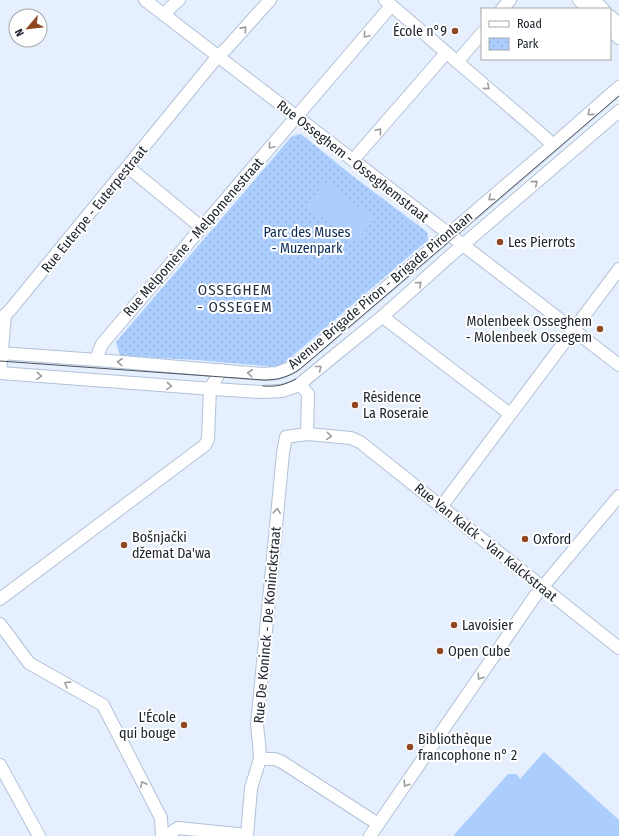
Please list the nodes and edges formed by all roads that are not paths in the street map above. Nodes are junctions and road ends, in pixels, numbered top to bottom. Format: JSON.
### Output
{"nodes":[{"id":1,"x":145,"y":0,"type":"edge"},
{"id":2,"x":179,"y":0,"type":"edge"},
{"id":3,"x":270,"y":0,"type":"edge"},
{"id":4,"x":510,"y":0,"type":"edge"},
{"id":5,"x":580,"y":0,"type":"edge"},
{"id":6,"x":594,"y":0,"type":"edge"},
{"id":7,"x":388,"y":3,"type":"edge"},
{"id":8,"x":503,"y":8,"type":"edge"},
{"id":9,"x":588,"y":8,"type":"edge"},
{"id":10,"x":602,"y":8,"type":"edge"},
{"id":11,"x":164,"y":15,"type":"junction"},
{"id":12,"x":611,"y":17,"type":"edge"},
{"id":13,"x":619,"y":24,"type":"edge"},
{"id":14,"x":611,"y":31,"type":"edge"},
{"id":15,"x":481,"y":34,"type":"edge"},
{"id":16,"x":619,"y":38,"type":"edge"},
{"id":17,"x":446,"y":53,"type":"junction"},
{"id":18,"x":218,"y":56,"type":"junction"},
{"id":19,"x":457,"y":62,"type":"junction"},
{"id":20,"x":619,"y":87,"type":"edge"},
{"id":21,"x":619,"y":111,"type":"edge"},
{"id":22,"x":296,"y":117,"type":"junction"},
{"id":23,"x":553,"y":145,"type":"junction"},
{"id":24,"x":354,"y":160,"type":"junction"},
{"id":25,"x":128,"y":168,"type":"junction"},
{"id":26,"x":201,"y":227,"type":"junction"},
{"id":27,"x":448,"y":234,"type":"junction"},
{"id":28,"x":463,"y":245,"type":"junction"},
{"id":29,"x":619,"y":269,"type":"edge"},
{"id":30,"x":3,"y":313,"type":"edge"},
{"id":31,"x":383,"y":316,"type":"junction"},
{"id":32,"x":573,"y":330,"type":"junction"},
{"id":33,"x":1,"y":353,"type":"edge"},
{"id":34,"x":98,"y":360,"type":"junction"},
{"id":35,"x":619,"y":365,"type":"edge"},
{"id":36,"x":221,"y":370,"type":"junction"},
{"id":37,"x":0,"y":373,"type":"edge"},
{"id":38,"x":277,"y":373,"type":"junction"},
{"id":39,"x":297,"y":385,"type":"junction"},
{"id":40,"x":210,"y":389,"type":"junction"},
{"id":41,"x":510,"y":414,"type":"junction"},
{"id":42,"x":306,"y":434,"type":"junction"},
{"id":43,"x":619,"y":496,"type":"edge"},
{"id":44,"x":441,"y":507,"type":"junction"},
{"id":45,"x":542,"y":588,"type":"junction"},
{"id":46,"x":0,"y":599,"type":"edge"},
{"id":47,"x":0,"y":624,"type":"edge"},
{"id":48,"x":619,"y":648,"type":"edge"},
{"id":49,"x":260,"y":759,"type":"junction"},
{"id":50,"x":0,"y":765,"type":"edge"},
{"id":51,"x":161,"y":818,"type":"junction"},
{"id":52,"x":378,"y":824,"type":"junction"},
{"id":53,"x":178,"y":828,"type":"junction"},
{"id":54,"x":247,"y":835,"type":"edge"},
{"id":55,"x":39,"y":836,"type":"edge"},
{"id":56,"x":162,"y":836,"type":"edge"},
{"id":57,"x":166,"y":836,"type":"edge"},
{"id":58,"x":370,"y":836,"type":"edge"}],
"edges":[{"from":1,"to":11,"type":"street","name":"Rue Osseghem - Osseghemstraat"},
{"from":2,"to":11,"type":"street"},
{"from":18,"to":3,"type":"street","name":"Rue Euterpe - Euterpestraat","one_way":true},
{"from":4,"to":8,"type":"street"},
{"from":5,"to":9,"type":"street"},
{"from":6,"to":10,"type":"street"},
{"from":7,"to":17,"type":"street"},
{"from":7,"to":22,"type":"street","name":"Rue Melpomène - Melpomenestraat","one_way":true},
{"from":11,"to":18,"type":"street","name":"Rue Osseghem - Osseghemstraat"},
{"from":12,"to":13,"type":"street"},
{"from":14,"to":16,"type":"street"},
{"from":15,"to":19,"type":"street"},
{"from":17,"to":19,"type":"street"},
{"from":24,"to":17,"type":"street","one_way":true},
{"from":18,"to":22,"type":"street","name":"Rue Osseghem - Osseghemstraat"},
{"from":18,"to":25,"type":"street","name":"Rue Euterpe - Euterpestraat"},
{"from":19,"to":23,"type":"street","one_way":true},
{"from":20,"to":23,"type":"street","name":"Avenue Brigade Piron - Brigade Pironlaan","one_way":true},
{"from":28,"to":21,"type":"street","name":"Avenue Brigade Piron - Brigade Pironlaan","one_way":true},
{"from":22,"to":24,"type":"street","name":"Rue Osseghem - Osseghemstraat"},
{"from":22,"to":26,"type":"street","name":"Rue Melpomène - Melpomenestraat","one_way":true},
{"from":23,"to":27,"type":"street","name":"Avenue Brigade Piron - Brigade Pironlaan","one_way":true},
{"from":24,"to":27,"type":"street","name":"Rue Osseghem - Osseghemstraat"},
{"from":25,"to":26,"type":"street"},
{"from":25,"to":30,"type":"street","name":"Rue Euterpe - Euterpestraat"},
{"from":26,"to":34,"type":"street","name":"Rue Melpomène - Melpomenestraat"},
{"from":27,"to":28,"type":"street","name":"Rue Osseghem - Osseghemstraat"},
{"from":27,"to":38,"type":"street","name":"Avenue Brigade Piron - Brigade Pironlaan"},
{"from":31,"to":28,"type":"street","name":"Avenue Brigade Piron - Brigade Pironlaan","one_way":true},
{"from":28,"to":32,"type":"street","name":"Rue Osseghem - Osseghemstraat"},
{"from":29,"to":32,"type":"street"},
{"from":30,"to":33,"type":"street","name":"Rue Euterpe - Euterpestraat"},
{"from":39,"to":31,"type":"street","name":"Avenue Brigade Piron - Brigade Pironlaan","one_way":true},
{"from":31,"to":41,"type":"street"},
{"from":32,"to":35,"type":"street","name":"Rue Osseghem - Osseghemstraat"},
{"from":32,"to":41,"type":"street"},
{"from":33,"to":34,"type":"street","name":"Avenue Brigade Piron - Brigade Pironlaan"},
{"from":33,"to":37,"type":"street","name":"Rue Euterpe - Euterpestraat"},
{"from":36,"to":34,"type":"street","name":"Avenue Brigade Piron - Brigade Pironlaan","one_way":true},
{"from":38,"to":36,"type":"street","name":"Avenue Brigade Piron - Brigade Pironlaan","one_way":true},
{"from":36,"to":40,"type":"street"},
{"from":37,"to":40,"type":"street","name":"Avenue Brigade Piron - Brigade Pironlaan","one_way":true},
{"from":38,"to":39,"type":"street"},
{"from":39,"to":40,"type":"street","name":"Avenue Brigade Piron - Brigade Pironlaan"},
{"from":39,"to":42,"type":"street"},
{"from":40,"to":46,"type":"street"},
{"from":41,"to":44,"type":"street"},
{"from":42,"to":44,"type":"street","name":"Rue Van Kalck - Van Kalckstraat","one_way":true},
{"from":49,"to":42,"type":"street","name":"Rue De Koninck - De Koninckstraat","one_way":true},
{"from":43,"to":45,"type":"street"},
{"from":44,"to":45,"type":"street","name":"Rue Van Kalck - Van Kalckstraat"},
{"from":45,"to":48,"type":"street","name":"Rue Van Kalck - Van Kalckstraat"},
{"from":45,"to":52,"type":"street","one_way":true},
{"from":51,"to":47,"type":"street","one_way":true},
{"from":49,"to":52,"type":"street"},
{"from":49,"to":54,"type":"street","name":"Rue De Koninck - De Koninckstraat"},
{"from":50,"to":55,"type":"street"},
{"from":51,"to":53,"type":"street"},
{"from":51,"to":56,"type":"street"},
{"from":52,"to":58,"type":"street"},
{"from":53,"to":54,"type":"street"},
{"from":53,"to":57,"type":"street"}]}
